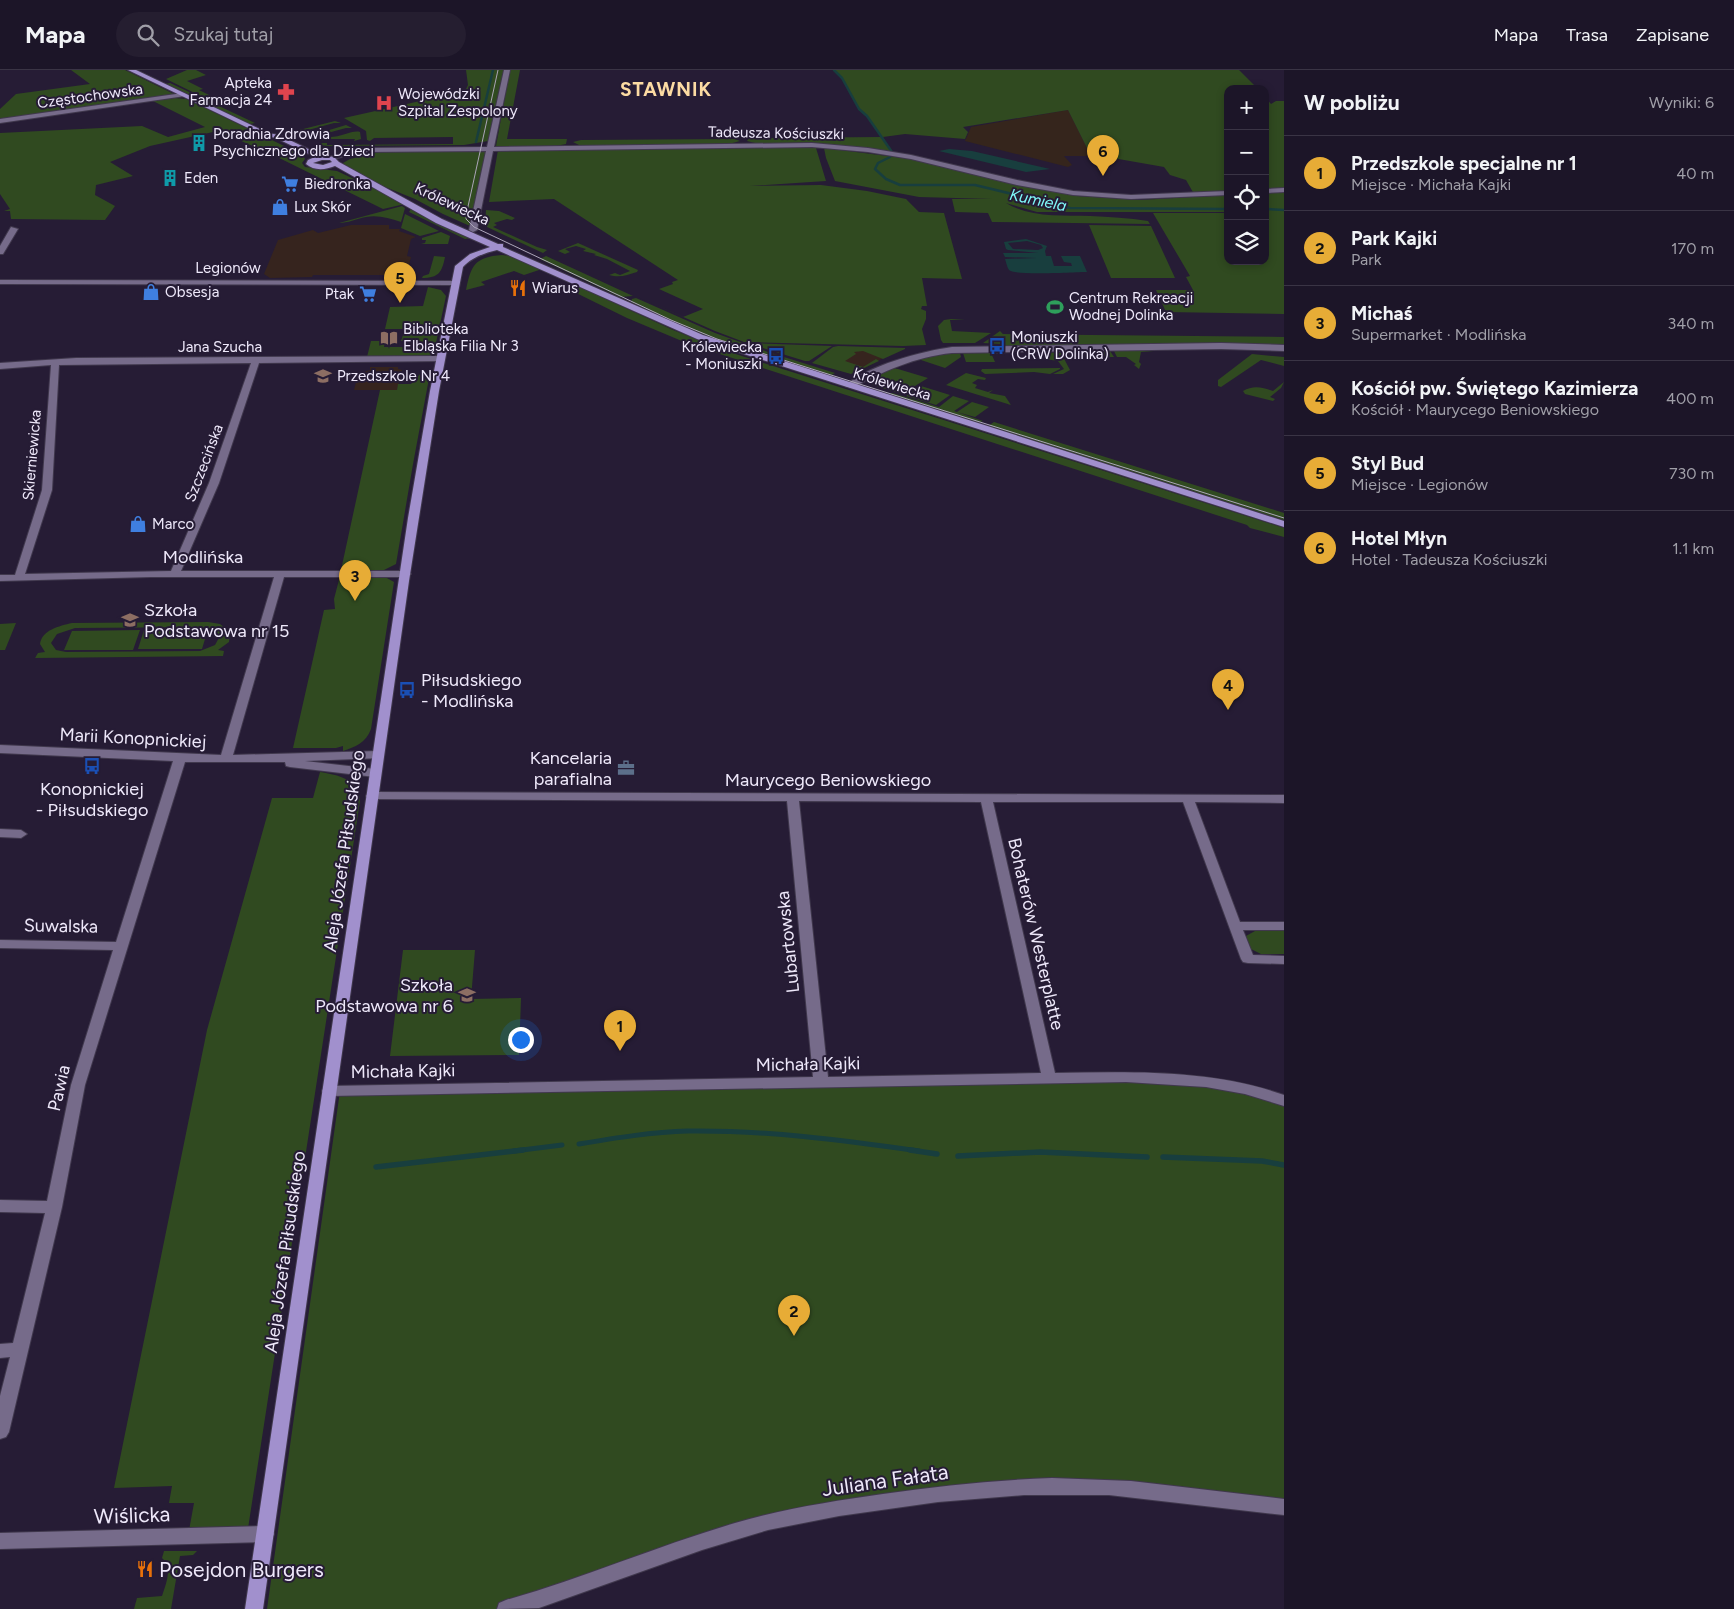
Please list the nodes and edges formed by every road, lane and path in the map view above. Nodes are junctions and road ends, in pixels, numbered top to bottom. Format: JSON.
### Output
{"nodes":[{"id":1,"x":131,"y":70,"type":"edge"},
{"id":2,"x":507,"y":70,"type":"edge"},
{"id":3,"x":183,"y":95,"type":"junction"},
{"id":4,"x":0,"y":121,"type":"edge"},
{"id":5,"x":267,"y":134,"type":"junction"},
{"id":6,"x":490,"y":148,"type":"junction"},
{"id":7,"x":379,"y":150,"type":"junction"},
{"id":8,"x":325,"y":158,"type":"junction"},
{"id":9,"x":313,"y":159,"type":"junction"},
{"id":10,"x":336,"y":162,"type":"junction"},
{"id":11,"x":327,"y":166,"type":"junction"},
{"id":12,"x":356,"y":175,"type":"junction"},
{"id":13,"x":1284,"y":190,"type":"edge"},
{"id":14,"x":1269,"y":191,"type":"edge"},
{"id":15,"x":390,"y":192,"type":"junction"},
{"id":16,"x":1224,"y":193,"type":"edge"},
{"id":17,"x":14,"y":229,"type":"dead end"},
{"id":18,"x":473,"y":230,"type":"junction"},
{"id":19,"x":500,"y":246,"type":"junction"},
{"id":20,"x":0,"y":252,"type":"edge"},
{"id":21,"x":0,"y":282,"type":"edge"},
{"id":22,"x":455,"y":283,"type":"junction"},
{"id":23,"x":1284,"y":348,"type":"edge"},
{"id":24,"x":441,"y":359,"type":"junction"},
{"id":25,"x":256,"y":360,"type":"junction"},
{"id":26,"x":54,"y":362,"type":"junction"},
{"id":27,"x":0,"y":366,"type":"edge"},
{"id":28,"x":849,"y":386,"type":"junction"},
{"id":29,"x":1284,"y":524,"type":"edge"},
{"id":30,"x":280,"y":573,"type":"junction"},
{"id":31,"x":175,"y":574,"type":"junction"},
{"id":32,"x":406,"y":574,"type":"junction"},
{"id":33,"x":19,"y":577,"type":"junction"},
{"id":34,"x":0,"y":578,"type":"edge"},
{"id":35,"x":0,"y":749,"type":"edge"},
{"id":36,"x":378,"y":755,"type":"junction"},
{"id":37,"x":180,"y":759,"type":"junction"},
{"id":38,"x":226,"y":759,"type":"junction"},
{"id":39,"x":265,"y":759,"type":"junction"},
{"id":40,"x":375,"y":773,"type":"junction"},
{"id":41,"x":372,"y":796,"type":"junction"},
{"id":42,"x":793,"y":798,"type":"junction"},
{"id":43,"x":986,"y":798,"type":"junction"},
{"id":44,"x":1188,"y":799,"type":"junction"},
{"id":45,"x":1284,"y":799,"type":"edge"},
{"id":46,"x":0,"y":833,"type":"edge"},
{"id":47,"x":21,"y":834,"type":"dead end"},
{"id":48,"x":1235,"y":926,"type":"junction"},
{"id":49,"x":1284,"y":926,"type":"edge"},
{"id":50,"x":0,"y":944,"type":"edge"},
{"id":51,"x":121,"y":946,"type":"junction"},
{"id":52,"x":1284,"y":960,"type":"edge"},
{"id":53,"x":1050,"y":1078,"type":"junction"},
{"id":54,"x":821,"y":1083,"type":"junction"},
{"id":55,"x":329,"y":1091,"type":"junction"},
{"id":56,"x":1284,"y":1101,"type":"edge"},
{"id":57,"x":0,"y":1206,"type":"edge"},
{"id":58,"x":54,"y":1207,"type":"junction"},
{"id":59,"x":20,"y":1350,"type":"junction"},
{"id":60,"x":0,"y":1351,"type":"edge"},
{"id":61,"x":0,"y":1432,"type":"edge"},
{"id":62,"x":1284,"y":1507,"type":"edge"},
{"id":63,"x":265,"y":1534,"type":"junction"},
{"id":64,"x":0,"y":1542,"type":"edge"},
{"id":65,"x":254,"y":1609,"type":"edge"},
{"id":66,"x":506,"y":1609,"type":"edge"}],
"edges":[{"from":1,"to":3,"type":"main road"},
{"from":2,"to":6,"type":"street"},
{"from":3,"to":4,"type":"street","name":"Częstochowska"},
{"from":3,"to":5,"type":"main road"},
{"from":5,"to":8,"type":"main road"},
{"from":5,"to":9,"type":"main road"},
{"from":6,"to":7,"type":"street","name":"Tadeusza Kościuszki"},
{"from":6,"to":16,"type":"street","name":"Tadeusza Kościuszki"},
{"from":6,"to":18,"type":"street"},
{"from":7,"to":8,"type":"street","name":"Tadeusza Kościuszki"},
{"from":7,"to":10,"type":"street","name":"Tadeusza Kościuszki"},
{"from":8,"to":9,"type":"main road"},
{"from":8,"to":10,"type":"main road","name":"Królewiecka"},
{"from":9,"to":11,"type":"main road","name":"Królewiecka"},
{"from":10,"to":11,"type":"main road"},
{"from":10,"to":12,"type":"main road","name":"Królewiecka"},
{"from":11,"to":12,"type":"main road","name":"Królewiecka"},
{"from":12,"to":15,"type":"main road","name":"Królewiecka"},
{"from":13,"to":14,"type":"street"},
{"from":15,"to":18,"type":"main road","name":"Królewiecka"},
{"from":15,"to":19,"type":"main road","name":"Królewiecka"},
{"from":17,"to":20,"type":"street"},
{"from":18,"to":19,"type":"main road","name":"Królewiecka"},
{"from":19,"to":22,"type":"main road","name":"Aleja Józefa Piłsudskiego"},
{"from":19,"to":28,"type":"main road","name":"Królewiecka"},
{"from":21,"to":22,"type":"street","name":"Legionów"},
{"from":22,"to":24,"type":"main road","name":"Aleja Józefa Piłsudskiego"},
{"from":23,"to":28,"type":"street"},
{"from":24,"to":25,"type":"street","name":"Jana Szucha"},
{"from":24,"to":32,"type":"main road","name":"Aleja Józefa Piłsudskiego"},
{"from":25,"to":26,"type":"street","name":"Jana Szucha"},
{"from":25,"to":31,"type":"street","name":"Szczecińska"},
{"from":26,"to":27,"type":"street","name":"Jana Szucha"},
{"from":26,"to":33,"type":"street","name":"Skierniewicka"},
{"from":28,"to":29,"type":"main road","name":"Królewiecka"},
{"from":30,"to":31,"type":"street","name":"Modlińska"},
{"from":30,"to":32,"type":"street","name":"Modlińska"},
{"from":30,"to":38,"type":"street"},
{"from":31,"to":33,"type":"street","name":"Modlińska"},
{"from":32,"to":36,"type":"main road","name":"Aleja Józefa Piłsudskiego"},
{"from":33,"to":34,"type":"street","name":"Modlińska"},
{"from":35,"to":37,"type":"street","name":"Marii Konopnickiej"},
{"from":36,"to":39,"type":"street","name":"Marii Konopnickiej"},
{"from":36,"to":40,"type":"main road","name":"Aleja Józefa Piłsudskiego"},
{"from":37,"to":38,"type":"street","name":"Marii Konopnickiej"},
{"from":37,"to":51,"type":"street","name":"Pawia"},
{"from":38,"to":39,"type":"street","name":"Marii Konopnickiej"},
{"from":39,"to":40,"type":"street","name":"Marii Konopnickiej"},
{"from":40,"to":41,"type":"main road","name":"Aleja Józefa Piłsudskiego"},
{"from":41,"to":42,"type":"street","name":"Maurycego Beniowskiego"},
{"from":41,"to":55,"type":"main road","name":"Aleja Józefa Piłsudskiego"},
{"from":42,"to":43,"type":"street","name":"Maurycego Beniowskiego"},
{"from":42,"to":54,"type":"street","name":"Lubartowska"},
{"from":43,"to":44,"type":"street","name":"Maurycego Beniowskiego"},
{"from":43,"to":53,"type":"street","name":"Bohaterów Westerplatte"},
{"from":44,"to":45,"type":"street","name":"Maurycego Beniowskiego"},
{"from":44,"to":48,"type":"street"},
{"from":46,"to":47,"type":"street"},
{"from":48,"to":49,"type":"street"},
{"from":48,"to":52,"type":"street"},
{"from":50,"to":51,"type":"street","name":"Suwalska"},
{"from":51,"to":58,"type":"street","name":"Pawia"},
{"from":53,"to":54,"type":"street","name":"Michała Kajki"},
{"from":53,"to":56,"type":"street","name":"Michała Kajki"},
{"from":54,"to":55,"type":"street","name":"Michała Kajki"},
{"from":55,"to":63,"type":"main road","name":"Aleja Józefa Piłsudskiego"},
{"from":57,"to":58,"type":"street"},
{"from":58,"to":59,"type":"street","name":"Pawia"},
{"from":59,"to":60,"type":"street"},
{"from":59,"to":61,"type":"street","name":"Pawia"},
{"from":62,"to":66,"type":"street","name":"Juliana Fałata"},
{"from":63,"to":64,"type":"street","name":"Wiślicka"},
{"from":63,"to":65,"type":"main road","name":"Aleja Józefa Piłsudskiego"}]}
